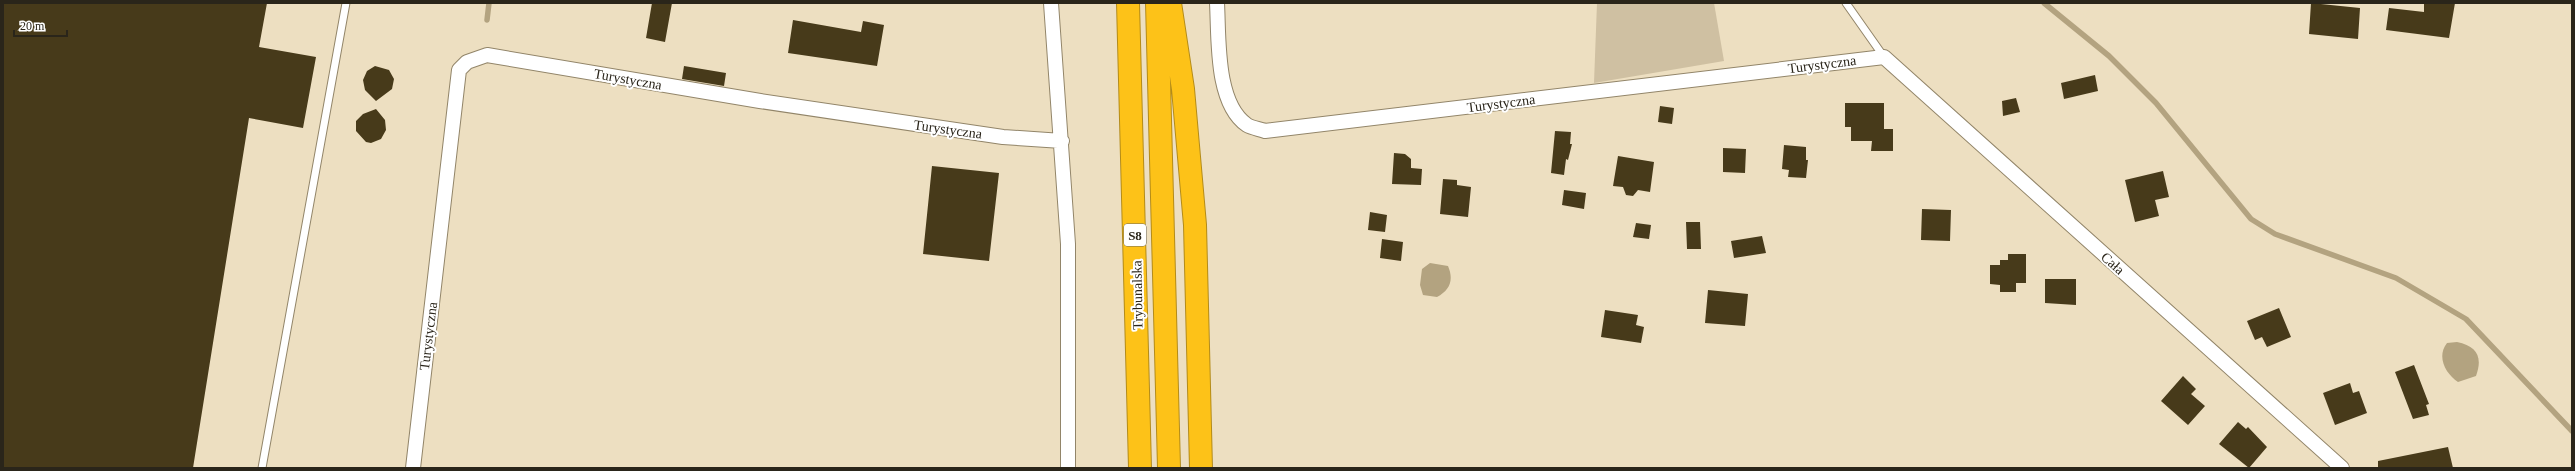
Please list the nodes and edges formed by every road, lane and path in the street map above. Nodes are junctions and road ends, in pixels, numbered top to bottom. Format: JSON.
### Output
{"nodes":[{"id":1,"x":346,"y":3,"type":"edge"},
{"id":2,"x":1051,"y":3,"type":"edge"},
{"id":3,"x":1128,"y":3,"type":"edge"},
{"id":4,"x":1157,"y":3,"type":"edge"},
{"id":5,"x":1170,"y":3,"type":"edge"},
{"id":6,"x":1217,"y":3,"type":"edge"},
{"id":7,"x":1846,"y":3,"type":"edge"},
{"id":8,"x":1884,"y":57,"type":"junction"},
{"id":9,"x":1062,"y":141,"type":"junction"},
{"id":10,"x":262,"y":468,"type":"edge"},
{"id":11,"x":413,"y":468,"type":"edge"},
{"id":12,"x":1068,"y":468,"type":"edge"},
{"id":13,"x":1140,"y":468,"type":"edge"},
{"id":14,"x":1169,"y":468,"type":"edge"},
{"id":15,"x":1201,"y":468,"type":"edge"},
{"id":16,"x":2342,"y":468,"type":"edge"}],
"edges":[{"from":1,"to":10,"type":"lane"},
{"from":2,"to":9,"type":"street"},
{"from":3,"to":13,"type":"highway","name":"Trybunalska","number":"S8"},
{"from":4,"to":14,"type":"highway","name":"Trybunalska","number":"S8"},
{"from":5,"to":15,"type":"highway"},
{"from":6,"to":8,"type":"street","name":"Turystyczna"},
{"from":7,"to":8,"type":"lane"},
{"from":8,"to":16,"type":"street","name":"Cała"},
{"from":9,"to":11,"type":"street","name":"Turystyczna"},
{"from":9,"to":12,"type":"street"}]}
